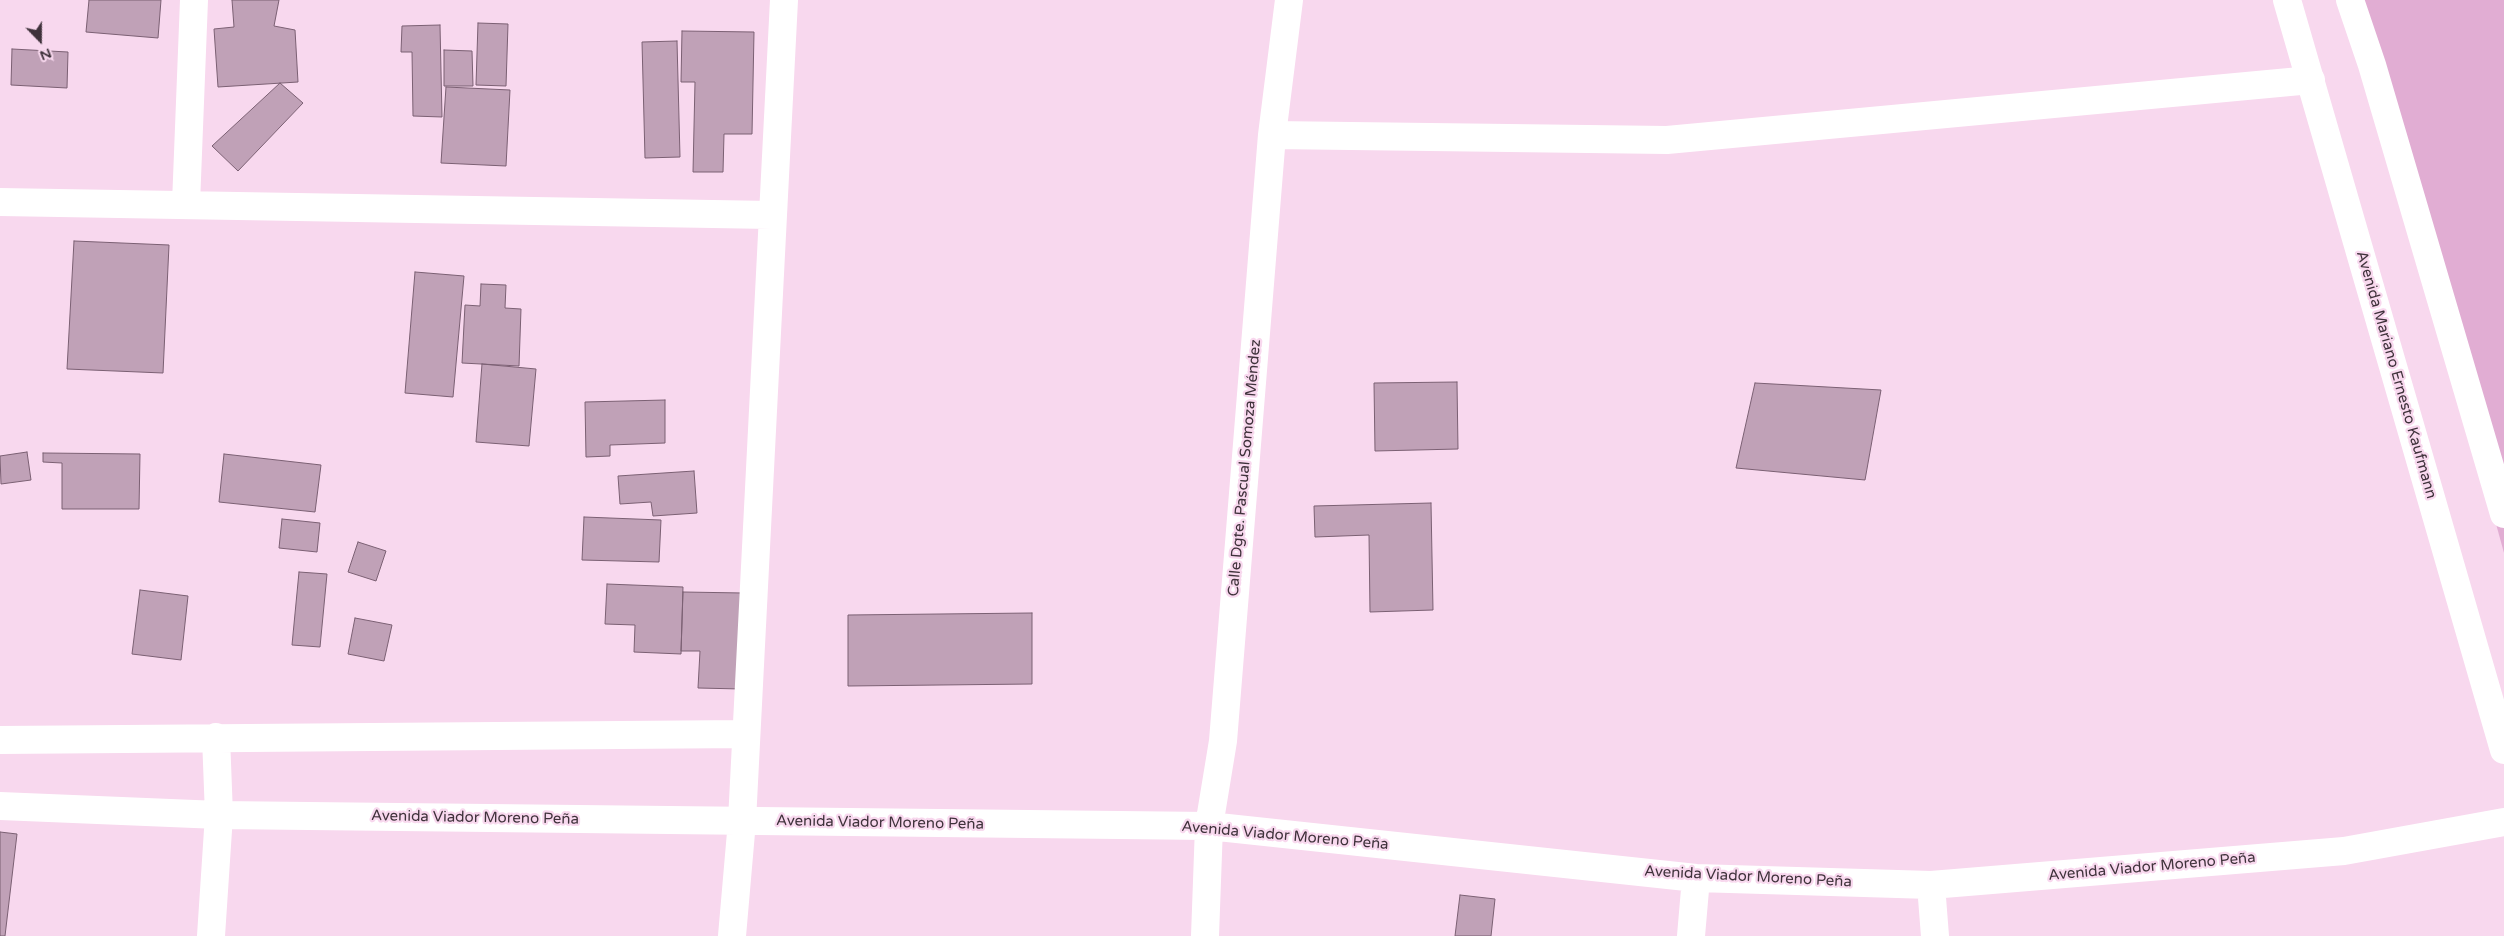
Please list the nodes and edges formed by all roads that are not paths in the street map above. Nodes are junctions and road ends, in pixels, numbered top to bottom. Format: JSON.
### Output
{"nodes":[{"id":1,"x":194,"y":0,"type":"edge"},
{"id":2,"x":784,"y":0,"type":"edge"},
{"id":3,"x":1289,"y":0,"type":"edge"},
{"id":4,"x":2287,"y":0,"type":"edge"},
{"id":5,"x":2350,"y":0,"type":"edge"},
{"id":6,"x":2311,"y":80,"type":"junction"},
{"id":7,"x":1272,"y":135,"type":"junction"},
{"id":8,"x":0,"y":202,"type":"edge"},
{"id":9,"x":186,"y":204,"type":"junction"},
{"id":10,"x":772,"y":215,"type":"junction"},
{"id":11,"x":2504,"y":514,"type":"edge"},
{"id":12,"x":745,"y":734,"type":"junction"},
{"id":13,"x":216,"y":737,"type":"junction"},
{"id":14,"x":0,"y":740,"type":"edge"},
{"id":15,"x":2504,"y":750,"type":"edge"},
{"id":16,"x":0,"y":806,"type":"edge"},
{"id":17,"x":219,"y":815,"type":"junction"},
{"id":18,"x":742,"y":821,"type":"junction"},
{"id":19,"x":2504,"y":822,"type":"edge"},
{"id":20,"x":1209,"y":826,"type":"junction"},
{"id":21,"x":1696,"y":878,"type":"junction"},
{"id":22,"x":1930,"y":886,"type":"junction"},
{"id":23,"x":212,"y":936,"type":"edge"},
{"id":24,"x":732,"y":936,"type":"edge"},
{"id":25,"x":1206,"y":936,"type":"edge"},
{"id":26,"x":1691,"y":936,"type":"edge"},
{"id":27,"x":1935,"y":936,"type":"edge"}],
"edges":[{"from":1,"to":9,"type":"street"},
{"from":2,"to":10,"type":"street"},
{"from":3,"to":7,"type":"street","name":"Calle Dgte. Pascual Somoza Méndez"},
{"from":4,"to":6,"type":"street","name":"Avenida Mariano Ernesto Kaufmann"},
{"from":5,"to":11,"type":"street"},
{"from":6,"to":7,"type":"street"},
{"from":6,"to":15,"type":"street","name":"Avenida Mariano Ernesto Kaufmann"},
{"from":7,"to":20,"type":"street","name":"Calle Dgte. Pascual Somoza Méndez"},
{"from":8,"to":9,"type":"street"},
{"from":9,"to":10,"type":"street"},
{"from":10,"to":12,"type":"street"},
{"from":12,"to":13,"type":"street"},
{"from":12,"to":18,"type":"street"},
{"from":13,"to":14,"type":"street"},
{"from":13,"to":17,"type":"street"},
{"from":16,"to":17,"type":"street","name":"Avenida Viador Moreno Peña"},
{"from":17,"to":18,"type":"street","name":"Avenida Viador Moreno Peña"},
{"from":17,"to":23,"type":"street"},
{"from":18,"to":20,"type":"street","name":"Avenida Viador Moreno Peña"},
{"from":18,"to":24,"type":"street"},
{"from":19,"to":22,"type":"street","name":"Avenida Viador Moreno Peña"},
{"from":20,"to":21,"type":"street","name":"Avenida Viador Moreno Peña"},
{"from":20,"to":25,"type":"street","name":"Calle Dgte. Pascual Somoza Méndez"},
{"from":21,"to":22,"type":"street","name":"Avenida Viador Moreno Peña"},
{"from":21,"to":26,"type":"street"},
{"from":22,"to":27,"type":"street"}]}
